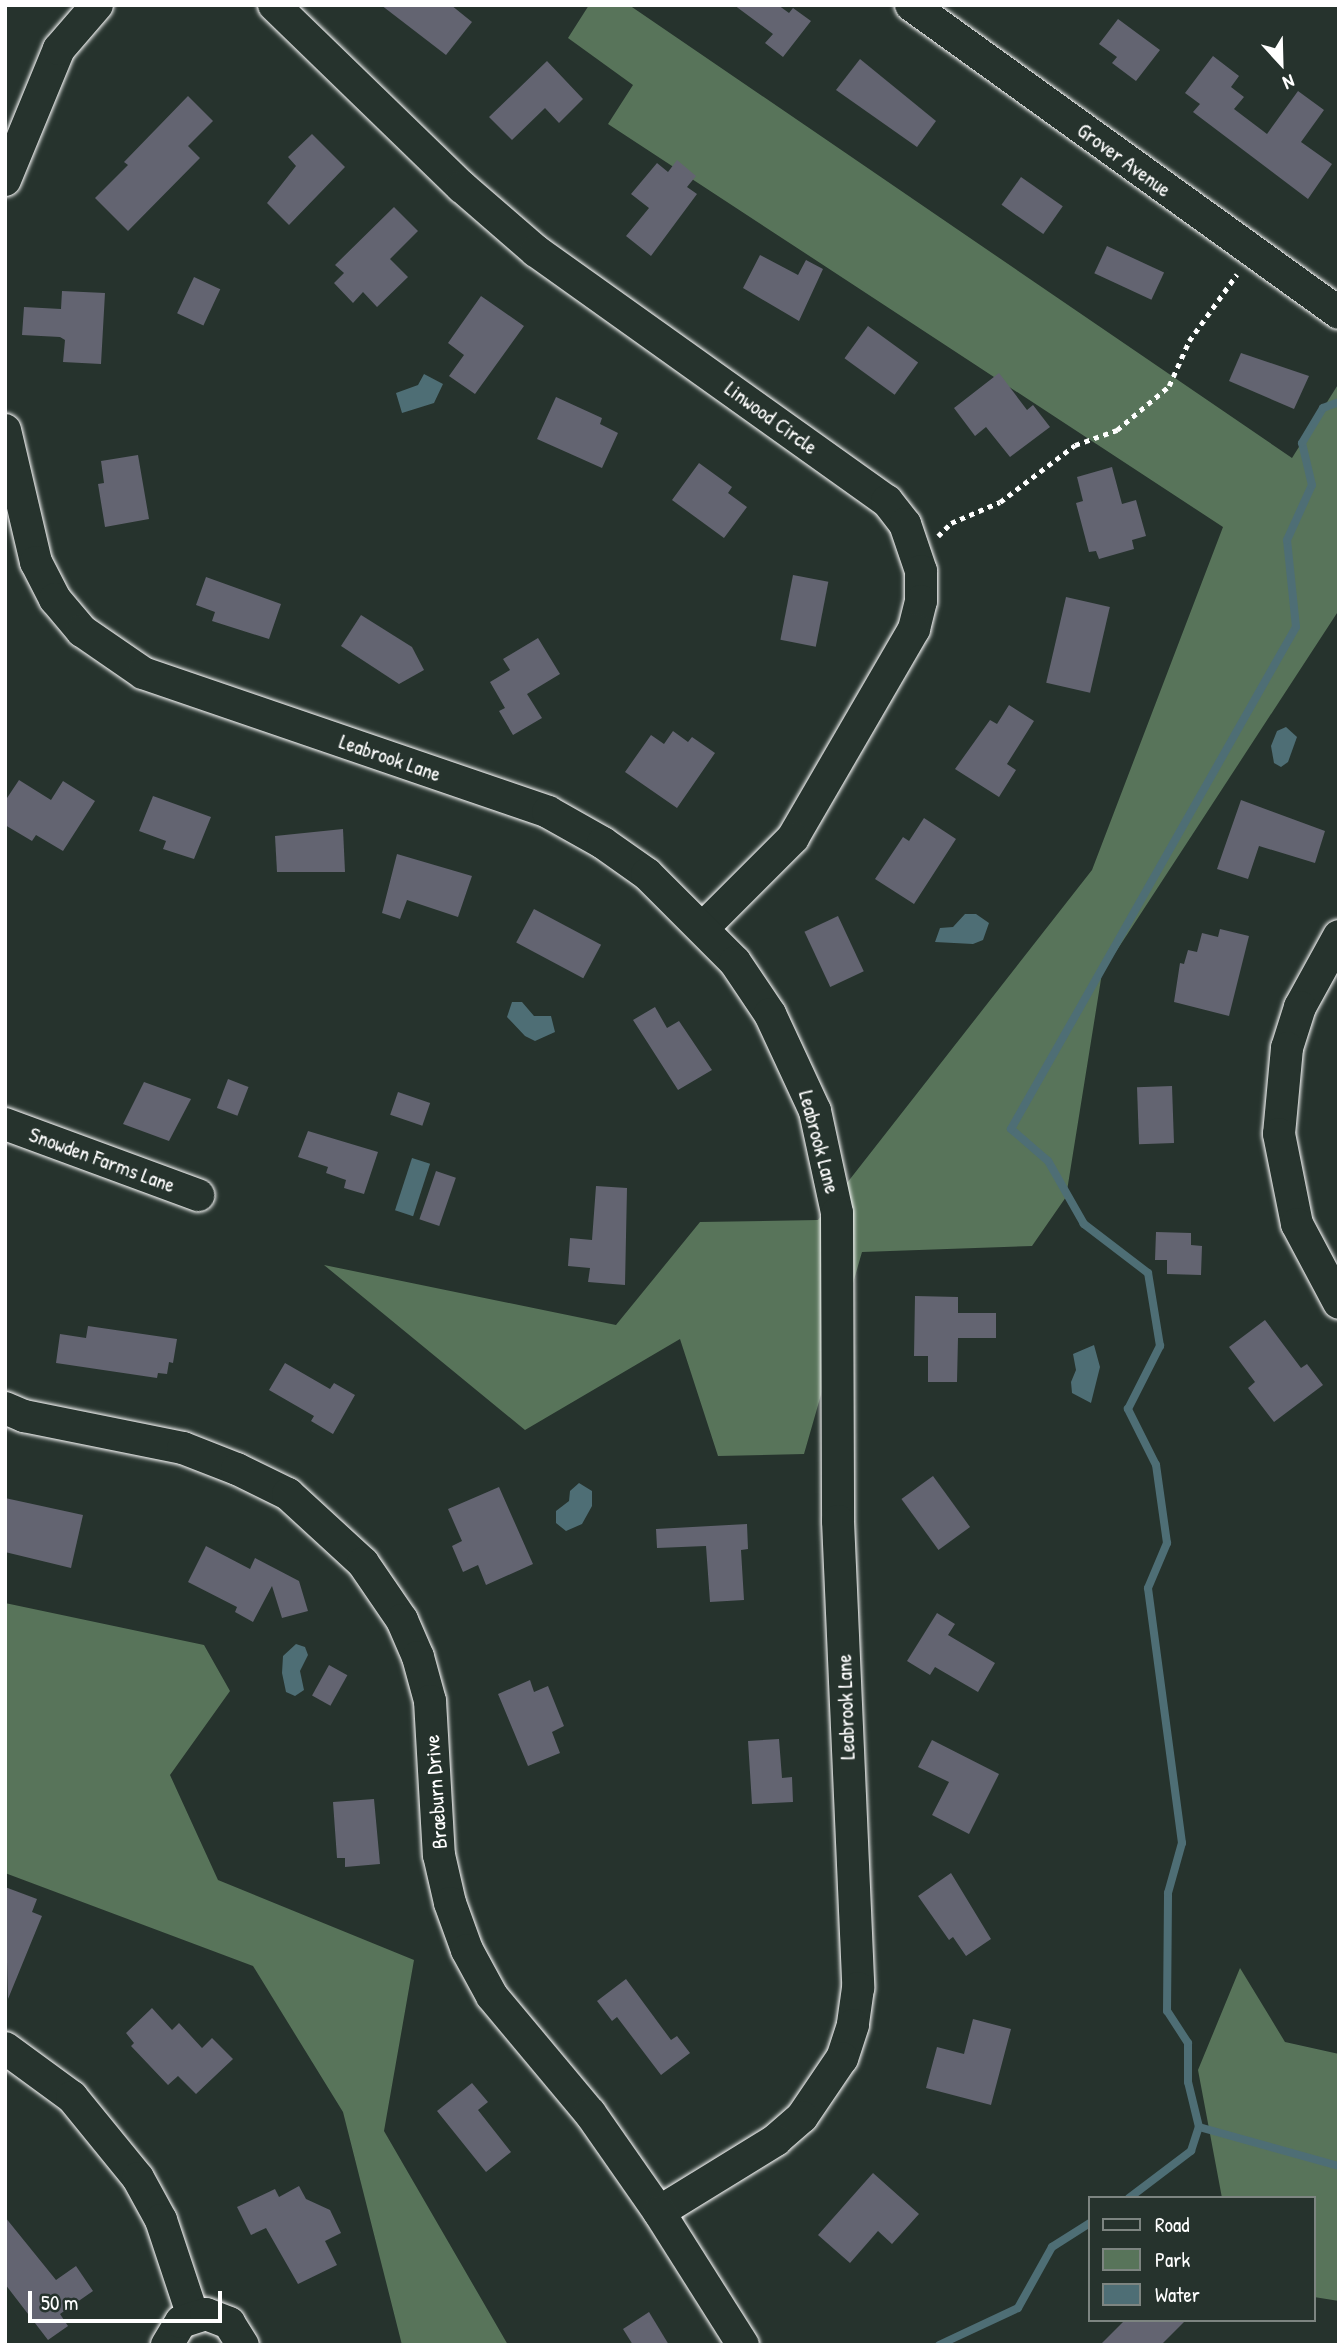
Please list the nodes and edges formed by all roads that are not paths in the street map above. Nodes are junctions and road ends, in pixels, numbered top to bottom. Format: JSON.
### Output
{"nodes":[{"id":1,"x":97,"y":5,"type":"edge"},
{"id":2,"x":274,"y":5,"type":"edge"},
{"id":3,"x":911,"y":5,"type":"edge"},
{"id":4,"x":5,"y":180,"type":"edge"},
{"id":5,"x":1339,"y":313,"type":"edge"},
{"id":6,"x":5,"y":430,"type":"edge"},
{"id":7,"x":704,"y":927,"type":"junction"},
{"id":8,"x":1339,"y":936,"type":"edge"},
{"id":9,"x":5,"y":1125,"type":"edge"},
{"id":10,"x":198,"y":1195,"type":"dead end"},
{"id":11,"x":1339,"y":1303,"type":"edge"},
{"id":12,"x":5,"y":1408,"type":"edge"},
{"id":13,"x":5,"y":2048,"type":"edge"},
{"id":14,"x":659,"y":2212,"type":"junction"},
{"id":15,"x":193,"y":2316,"type":"junction"},
{"id":16,"x":167,"y":2345,"type":"edge"},
{"id":17,"x":243,"y":2345,"type":"edge"},
{"id":18,"x":743,"y":2345,"type":"edge"}],
"edges":[{"from":1,"to":4,"type":"street"},
{"from":2,"to":7,"type":"street","name":"Linwood Circle"},
{"from":3,"to":5,"type":"street","name":"Grover Avenue"},
{"from":6,"to":7,"type":"street","name":"Leabrook Lane"},
{"from":7,"to":14,"type":"street","name":"Leabrook Lane"},
{"from":8,"to":11,"type":"street"},
{"from":9,"to":10,"type":"street","name":"Snowden Farms Lane"},
{"from":12,"to":14,"type":"street","name":"Braeburn Drive"},
{"from":13,"to":15,"type":"street"},
{"from":14,"to":18,"type":"street","name":"Braeburn Drive"},
{"from":15,"to":16,"type":"street"},
{"from":15,"to":17,"type":"street"}]}
